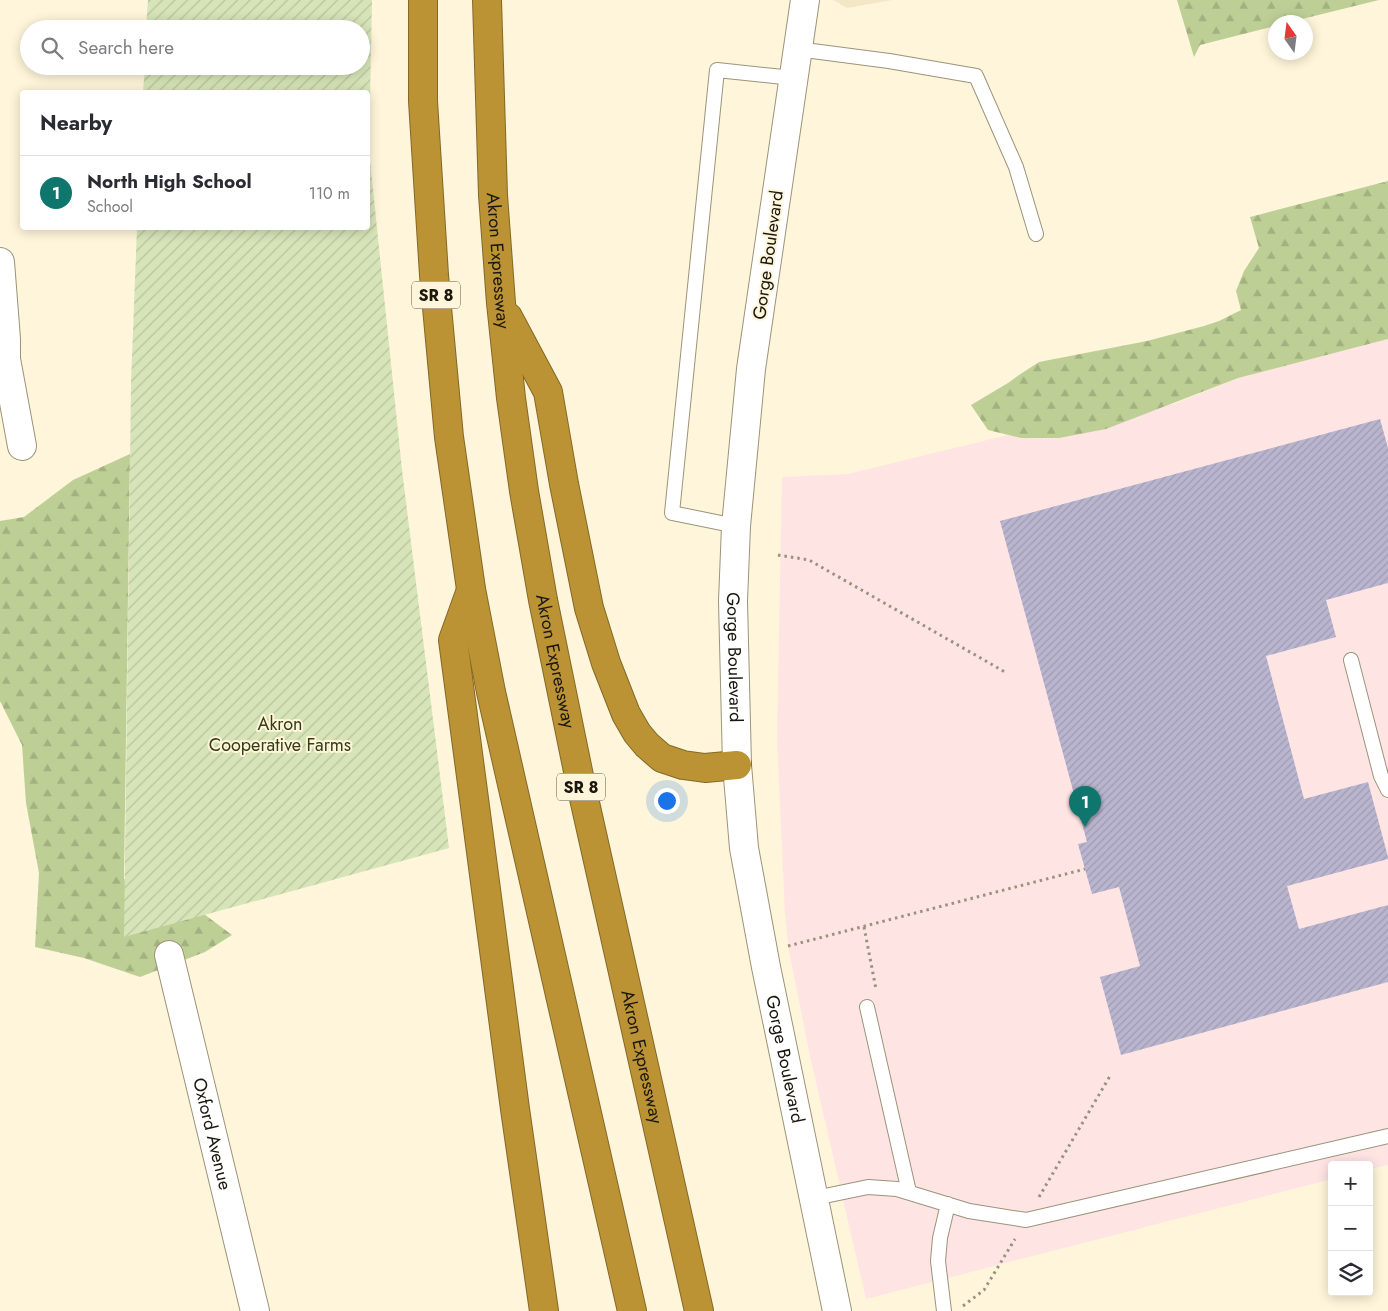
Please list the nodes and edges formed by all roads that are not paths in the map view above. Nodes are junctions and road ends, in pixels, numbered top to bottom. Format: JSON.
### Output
{"nodes":[{"id":1,"x":423,"y":0,"type":"edge"},
{"id":2,"x":487,"y":0,"type":"edge"},
{"id":3,"x":805,"y":0,"type":"edge"},
{"id":4,"x":798,"y":49,"type":"junction"},
{"id":5,"x":793,"y":78,"type":"junction"},
{"id":6,"x":1036,"y":234,"type":"dead end"},
{"id":7,"x":0,"y":262,"type":"edge"},
{"id":8,"x":501,"y":303,"type":"junction"},
{"id":9,"x":22,"y":446,"type":"dead end"},
{"id":10,"x":736,"y":526,"type":"junction"},
{"id":11,"x":471,"y":589,"type":"junction"},
{"id":12,"x":1351,"y":660,"type":"dead end"},
{"id":13,"x":737,"y":765,"type":"junction"},
{"id":14,"x":1388,"y":790,"type":"edge"},
{"id":15,"x":169,"y":955,"type":"dead end"},
{"id":16,"x":867,"y":1007,"type":"road end"},
{"id":17,"x":1388,"y":1136,"type":"edge"},
{"id":18,"x":909,"y":1192,"type":"junction"},
{"id":19,"x":815,"y":1198,"type":"junction"},
{"id":20,"x":948,"y":1204,"type":"junction"},
{"id":21,"x":255,"y":1311,"type":"edge"},
{"id":22,"x":544,"y":1311,"type":"edge"},
{"id":23,"x":632,"y":1311,"type":"edge"},
{"id":24,"x":700,"y":1311,"type":"edge"},
{"id":25,"x":838,"y":1311,"type":"edge"},
{"id":26,"x":944,"y":1311,"type":"edge"}],
"edges":[{"from":1,"to":11,"type":"highway","number":"SR 8"},
{"from":2,"to":8,"type":"highway","name":"Akron Expressway","number":"SR 8"},
{"from":3,"to":4,"type":"street","name":"Gorge Boulevard"},
{"from":4,"to":5,"type":"street","name":"Gorge Boulevard"},
{"from":4,"to":6,"type":"lane"},
{"from":5,"to":10,"type":"street","name":"Gorge Boulevard"},
{"from":5,"to":10,"type":"lane"},
{"from":7,"to":9,"type":"street"},
{"from":8,"to":13,"type":"highway"},
{"from":8,"to":24,"type":"highway","name":"Akron Expressway","number":"SR 8"},
{"from":10,"to":13,"type":"street","name":"Gorge Boulevard"},
{"from":11,"to":22,"type":"highway"},
{"from":11,"to":23,"type":"highway","number":"SR 8"},
{"from":12,"to":14,"type":"lane"},
{"from":13,"to":19,"type":"street","name":"Gorge Boulevard"},
{"from":15,"to":21,"type":"street","name":"Oxford Avenue"},
{"from":16,"to":18,"type":"lane"},
{"from":17,"to":20,"type":"lane"},
{"from":18,"to":19,"type":"lane"},
{"from":18,"to":20,"type":"lane"},
{"from":19,"to":25,"type":"street","name":"Gorge Boulevard"},
{"from":20,"to":26,"type":"lane"}]}
